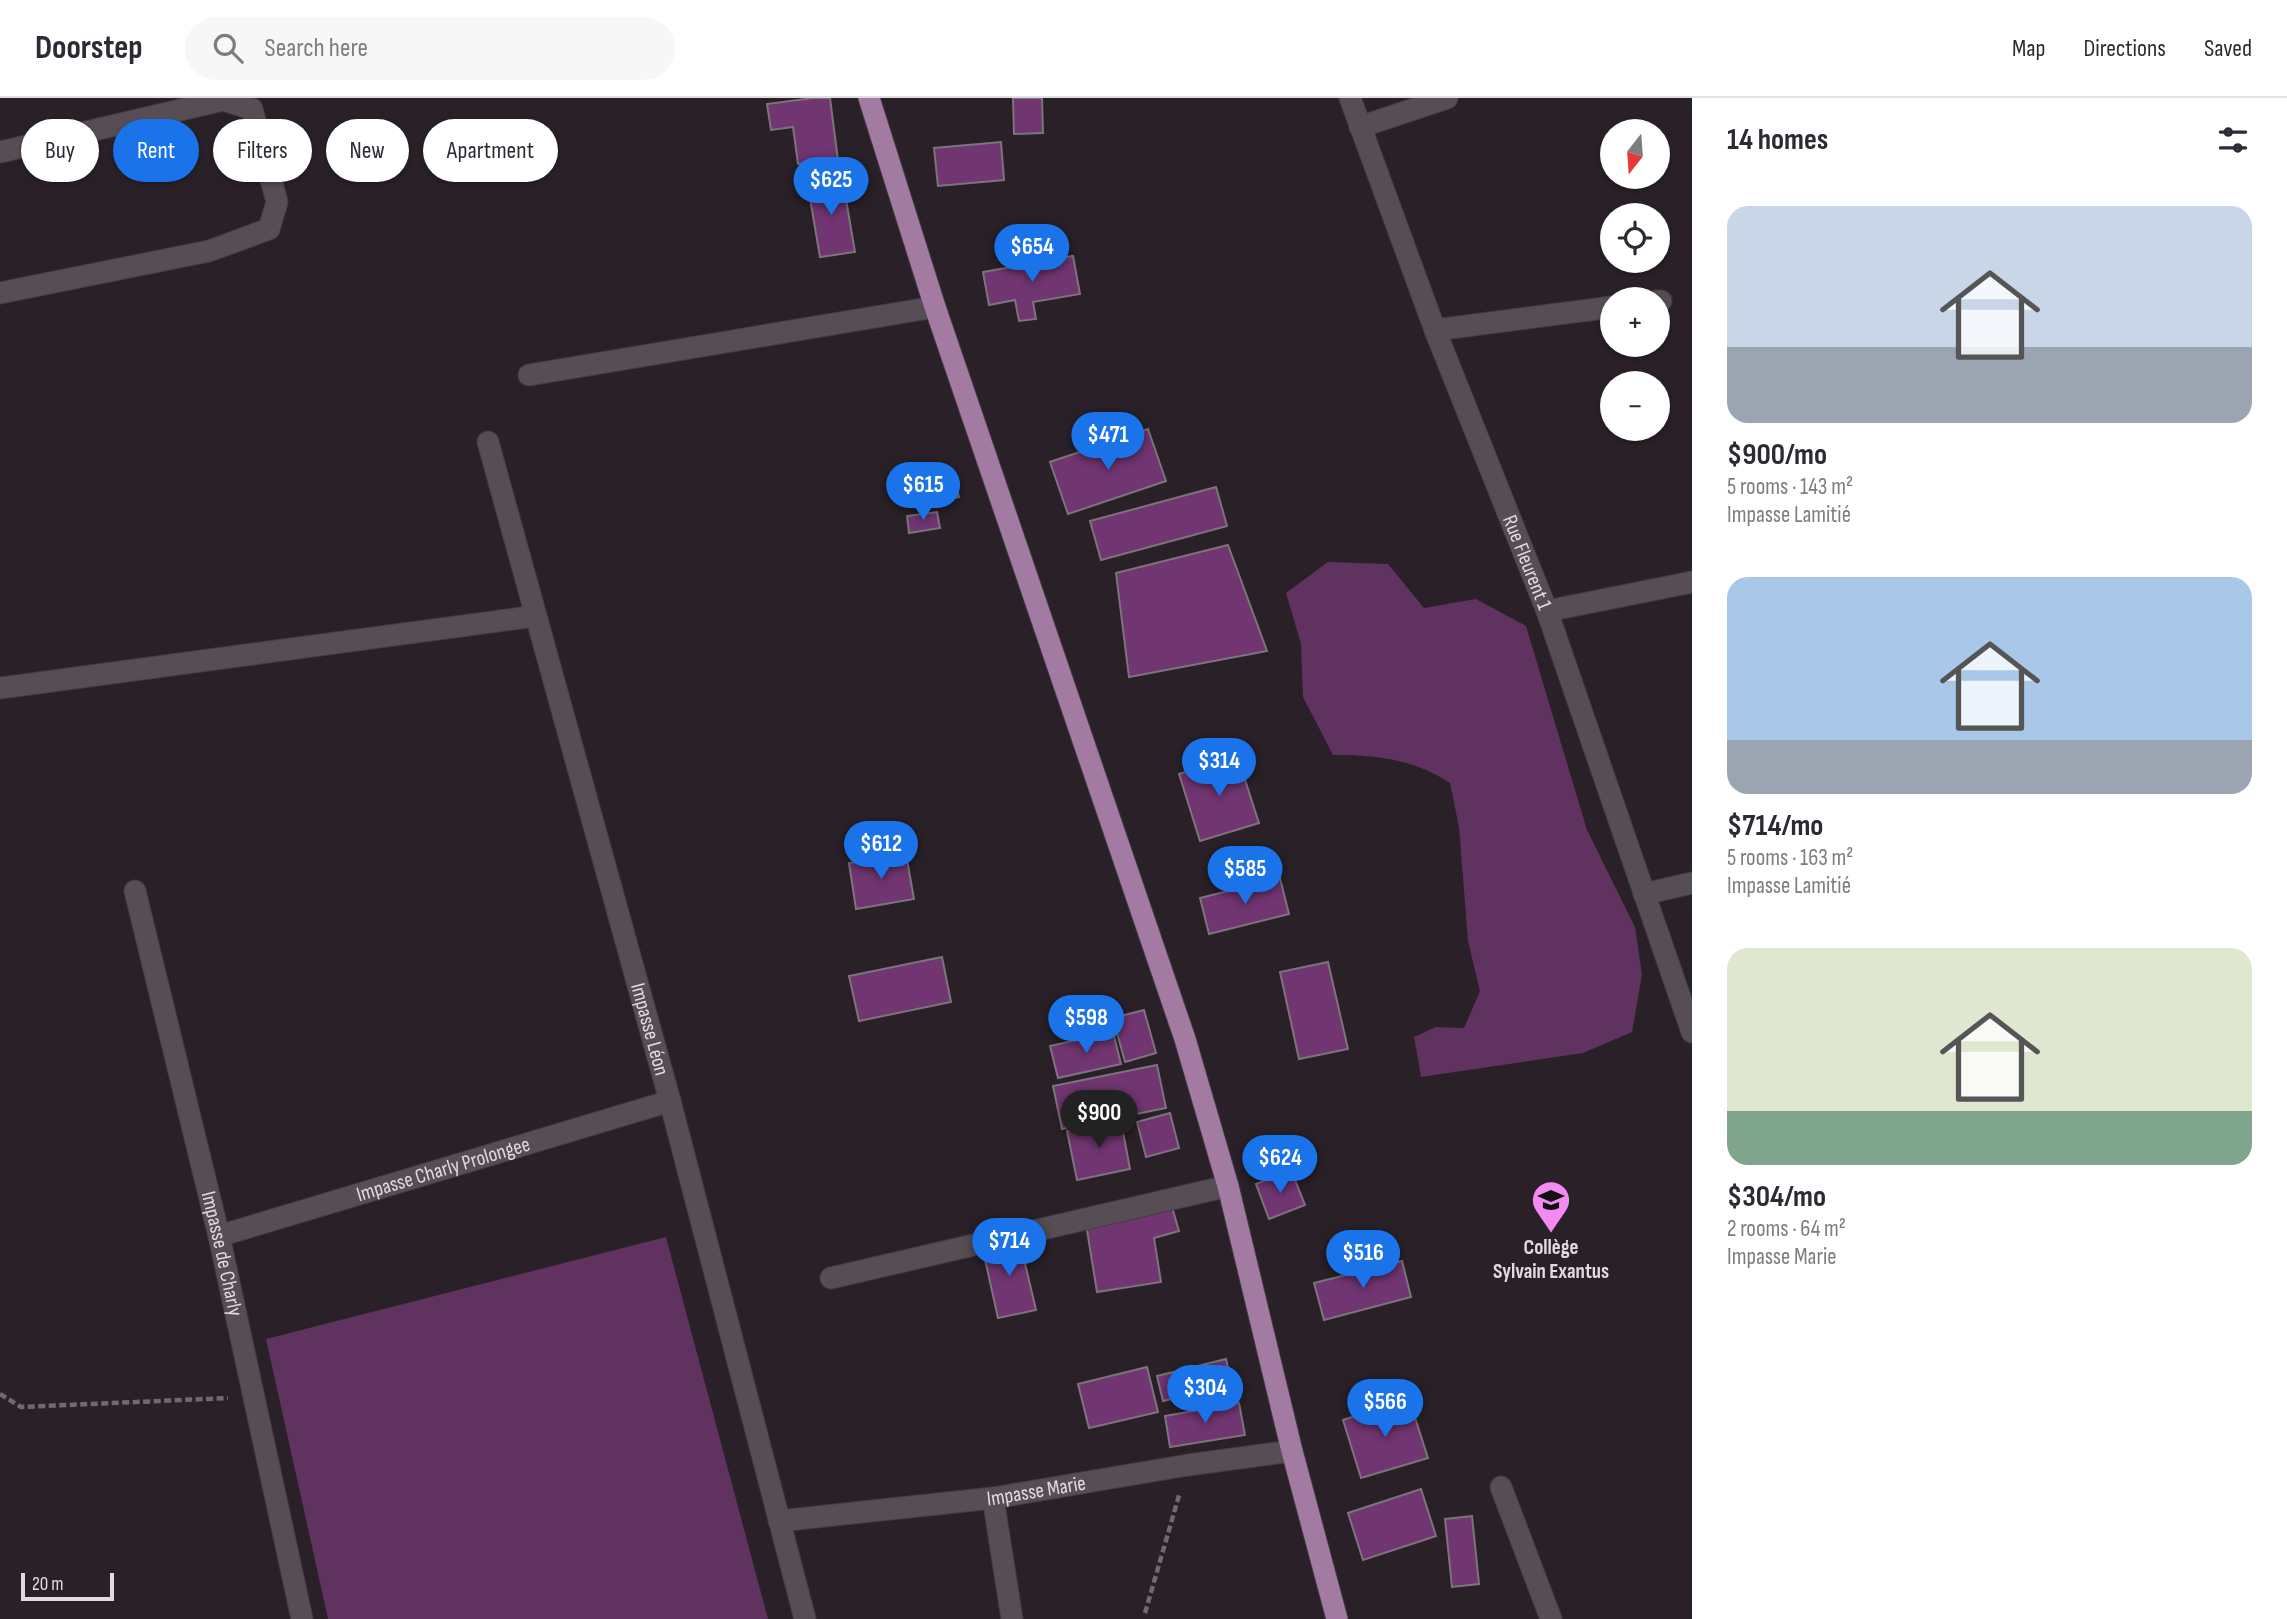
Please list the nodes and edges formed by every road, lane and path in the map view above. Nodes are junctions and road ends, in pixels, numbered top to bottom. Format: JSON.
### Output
{"nodes":[{"id":1,"x":869,"y":98,"type":"edge"},
{"id":2,"x":1349,"y":98,"type":"edge"},
{"id":3,"x":1447,"y":98,"type":"edge"},
{"id":4,"x":258,"y":104,"type":"edge"},
{"id":5,"x":1360,"y":127,"type":"junction"},
{"id":6,"x":0,"y":152,"type":"edge"},
{"id":7,"x":0,"y":293,"type":"edge"},
{"id":8,"x":935,"y":307,"type":"junction"},
{"id":9,"x":1600,"y":309,"type":"edge"},
{"id":10,"x":1435,"y":330,"type":"junction"},
{"id":11,"x":530,"y":375,"type":"dead end"},
{"id":12,"x":488,"y":442,"type":"dead end"},
{"id":13,"x":1692,"y":582,"type":"edge"},
{"id":14,"x":1546,"y":611,"type":"junction"},
{"id":15,"x":536,"y":615,"type":"junction"},
{"id":16,"x":0,"y":688,"type":"edge"},
{"id":17,"x":1692,"y":883,"type":"edge"},
{"id":18,"x":135,"y":891,"type":"dead end"},
{"id":19,"x":1644,"y":894,"type":"junction"},
{"id":20,"x":1692,"y":1032,"type":"edge"},
{"id":21,"x":670,"y":1101,"type":"junction"},
{"id":22,"x":1228,"y":1186,"type":"junction"},
{"id":23,"x":219,"y":1236,"type":"junction"},
{"id":24,"x":831,"y":1278,"type":"dead end"},
{"id":25,"x":0,"y":1394,"type":"edge"},
{"id":26,"x":253,"y":1396,"type":"junction"},
{"id":27,"x":1292,"y":1451,"type":"junction"},
{"id":28,"x":1188,"y":1465,"type":"junction"},
{"id":29,"x":1501,"y":1487,"type":"dead end"},
{"id":30,"x":993,"y":1498,"type":"junction"},
{"id":31,"x":779,"y":1521,"type":"junction"},
{"id":32,"x":1145,"y":1613,"type":"dead end"},
{"id":33,"x":302,"y":1619,"type":"edge"},
{"id":34,"x":804,"y":1619,"type":"edge"},
{"id":35,"x":1012,"y":1619,"type":"edge"},
{"id":36,"x":1337,"y":1619,"type":"edge"},
{"id":37,"x":1551,"y":1619,"type":"edge"}],
"edges":[{"from":1,"to":8,"type":"main road"},
{"from":2,"to":5,"type":"street","name":"Rue Fleurent 1"},
{"from":3,"to":5,"type":"street"},
{"from":4,"to":6,"type":"street"},
{"from":4,"to":7,"type":"street"},
{"from":5,"to":10,"type":"street","name":"Rue Fleurent 1"},
{"from":8,"to":11,"type":"street"},
{"from":8,"to":22,"type":"main road"},
{"from":9,"to":10,"type":"street"},
{"from":10,"to":14,"type":"street","name":"Rue Fleurent 1"},
{"from":12,"to":15,"type":"street","name":"Impasse Léon"},
{"from":13,"to":14,"type":"street"},
{"from":14,"to":19,"type":"street","name":"Rue Fleurent 1"},
{"from":15,"to":16,"type":"street"},
{"from":15,"to":21,"type":"street","name":"Impasse Léon"},
{"from":17,"to":19,"type":"street"},
{"from":18,"to":23,"type":"street","name":"Impasse de Charly"},
{"from":19,"to":20,"type":"street","name":"Rue Fleurent 1"},
{"from":21,"to":23,"type":"street","name":"Impasse Charly Prolongee"},
{"from":21,"to":31,"type":"street","name":"Impasse Léon"},
{"from":22,"to":24,"type":"street"},
{"from":22,"to":27,"type":"main road"},
{"from":23,"to":26,"type":"street","name":"Impasse de Charly"},
{"from":25,"to":26,"type":"path"},
{"from":26,"to":33,"type":"street","name":"Impasse de Charly"},
{"from":27,"to":28,"type":"street","name":"Impasse Marie"},
{"from":27,"to":36,"type":"main road"},
{"from":28,"to":30,"type":"street","name":"Impasse Marie"},
{"from":28,"to":32,"type":"path"},
{"from":29,"to":37,"type":"street"},
{"from":30,"to":31,"type":"street","name":"Impasse Marie"},
{"from":30,"to":35,"type":"street"},
{"from":31,"to":34,"type":"street","name":"Impasse Léon"}]}
